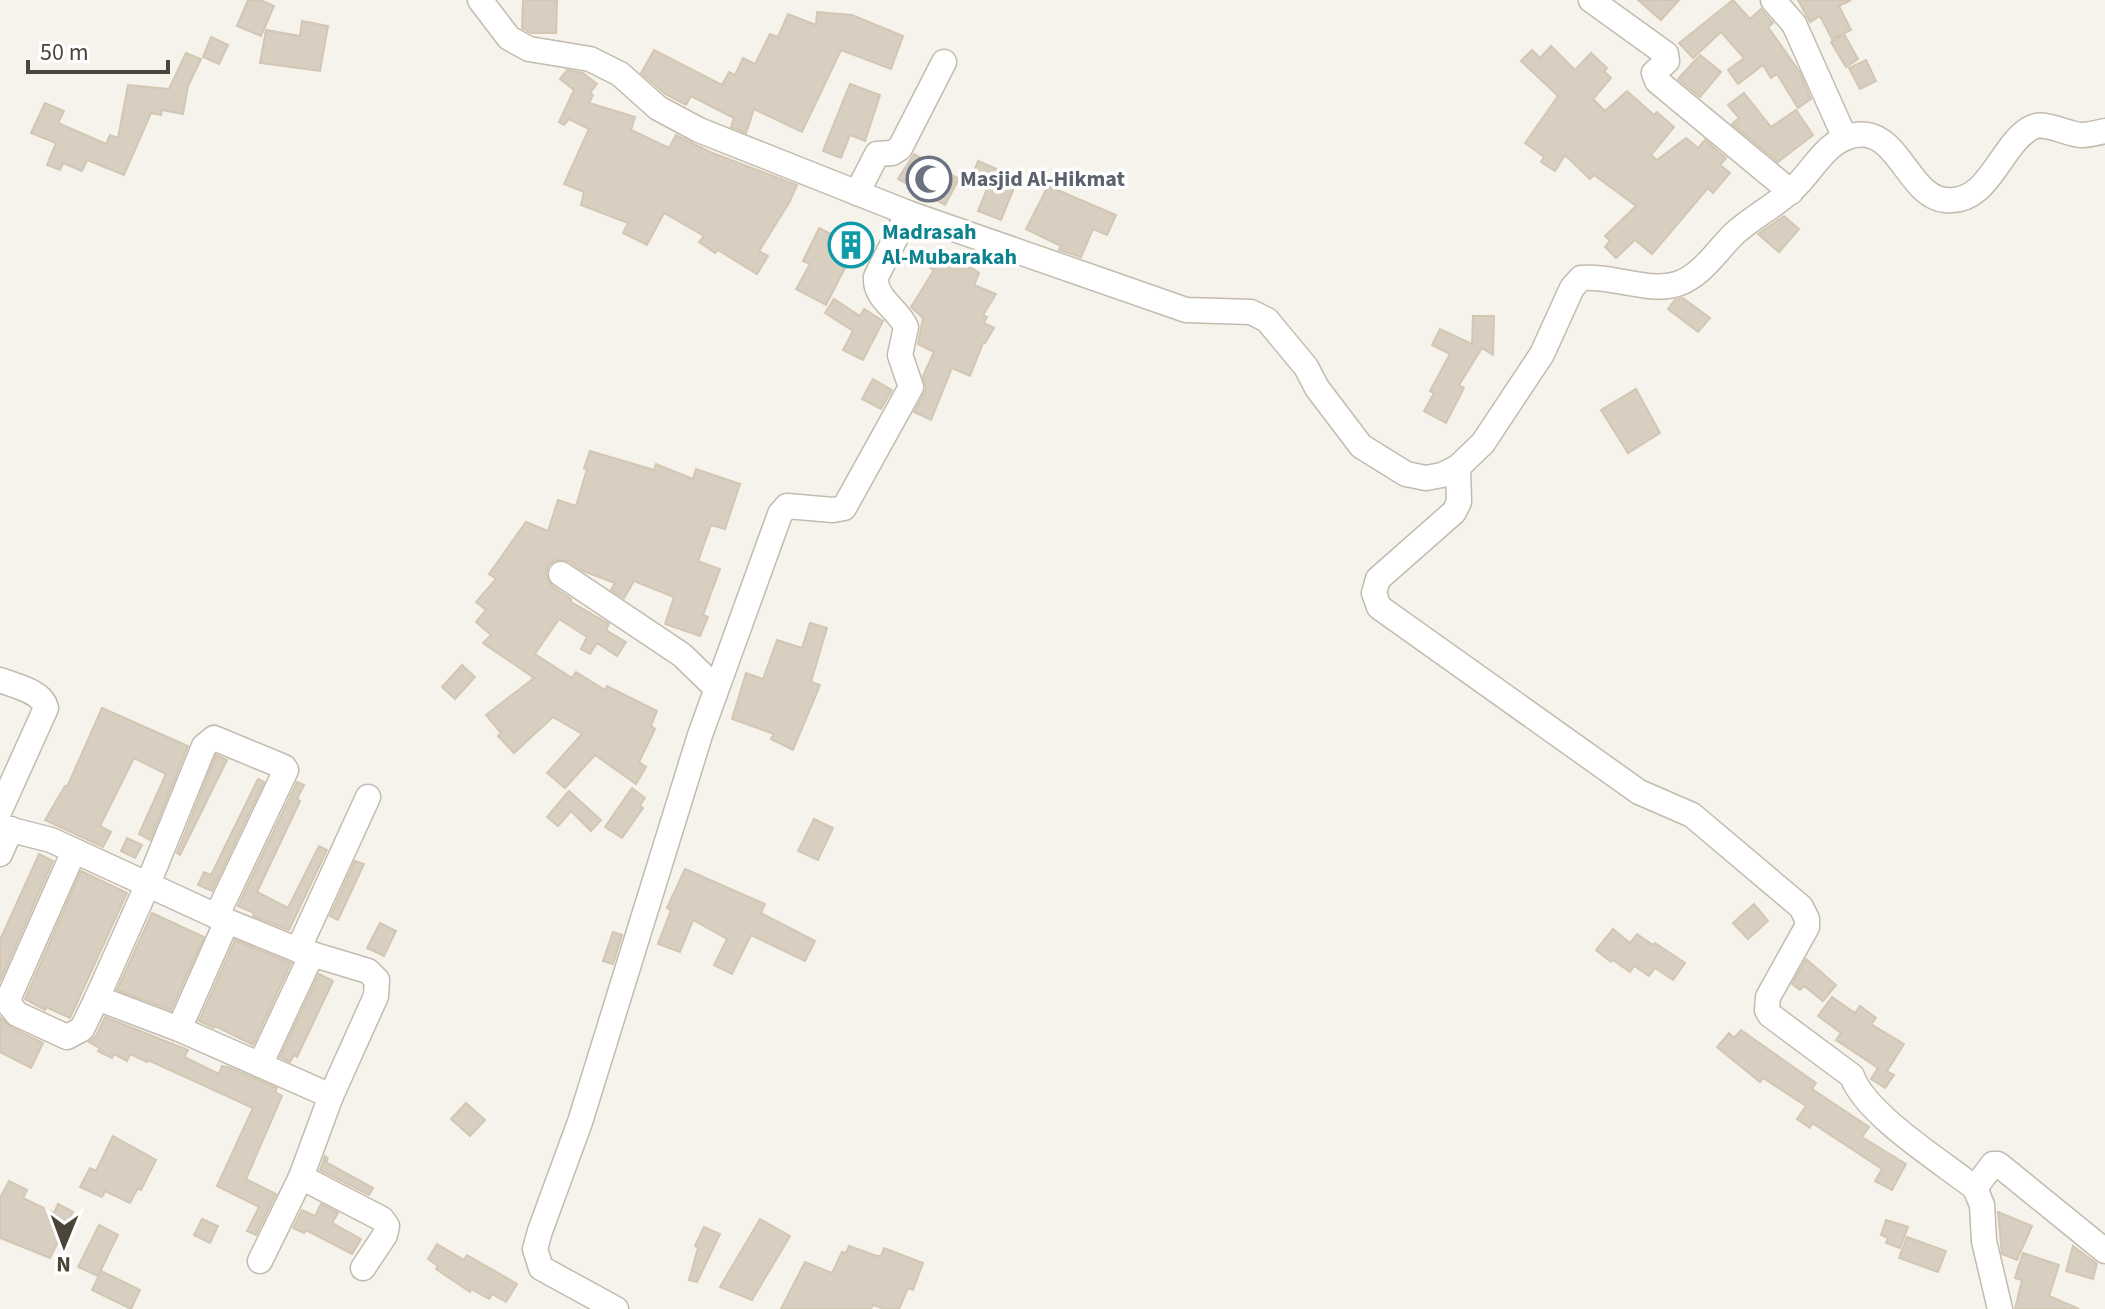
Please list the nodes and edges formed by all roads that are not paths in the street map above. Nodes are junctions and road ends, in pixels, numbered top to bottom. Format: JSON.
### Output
{"nodes":[{"id":1,"x":480,"y":0,"type":"edge"},
{"id":2,"x":1591,"y":0,"type":"edge"},
{"id":3,"x":1773,"y":0,"type":"edge"},
{"id":4,"x":944,"y":62,"type":"dead end"},
{"id":5,"x":2105,"y":131,"type":"edge"},
{"id":6,"x":1845,"y":138,"type":"junction"},
{"id":7,"x":1791,"y":192,"type":"junction"},
{"id":8,"x":857,"y":193,"type":"junction"},
{"id":9,"x":908,"y":213,"type":"junction"},
{"id":10,"x":1458,"y":467,"type":"junction"},
{"id":11,"x":561,"y":574,"type":"dead end"},
{"id":12,"x":0,"y":680,"type":"edge"},
{"id":13,"x":716,"y":688,"type":"junction"},
{"id":14,"x":368,"y":797,"type":"dead end"},
{"id":15,"x":4,"y":822,"type":"edge"},
{"id":16,"x":74,"y":851,"type":"junction"},
{"id":17,"x":0,"y":854,"type":"edge"},
{"id":18,"x":148,"y":884,"type":"junction"},
{"id":19,"x":222,"y":918,"type":"junction"},
{"id":20,"x":305,"y":952,"type":"junction"},
{"id":21,"x":97,"y":998,"type":"junction"},
{"id":22,"x":179,"y":1029,"type":"junction"},
{"id":23,"x":260,"y":1065,"type":"junction"},
{"id":24,"x":331,"y":1096,"type":"junction"},
{"id":25,"x":301,"y":1177,"type":"junction"},
{"id":26,"x":1975,"y":1188,"type":"junction"},
{"id":27,"x":2105,"y":1251,"type":"edge"},
{"id":28,"x":260,"y":1261,"type":"dead end"},
{"id":29,"x":363,"y":1268,"type":"dead end"},
{"id":30,"x":616,"y":1309,"type":"edge"},
{"id":31,"x":2000,"y":1309,"type":"edge"}],
"edges":[{"from":1,"to":8,"type":"street"},
{"from":2,"to":7,"type":"street"},
{"from":3,"to":6,"type":"street"},
{"from":4,"to":8,"type":"street"},
{"from":5,"to":6,"type":"street"},
{"from":6,"to":7,"type":"street"},
{"from":7,"to":10,"type":"street"},
{"from":8,"to":9,"type":"street"},
{"from":9,"to":10,"type":"street"},
{"from":9,"to":13,"type":"street"},
{"from":10,"to":26,"type":"street"},
{"from":11,"to":13,"type":"street"},
{"from":12,"to":15,"type":"street"},
{"from":13,"to":30,"type":"street"},
{"from":14,"to":20,"type":"street"},
{"from":15,"to":16,"type":"street"},
{"from":15,"to":17,"type":"street"},
{"from":16,"to":18,"type":"street"},
{"from":16,"to":21,"type":"street"},
{"from":18,"to":19,"type":"street"},
{"from":18,"to":19,"type":"street"},
{"from":18,"to":21,"type":"street"},
{"from":19,"to":20,"type":"street"},
{"from":19,"to":22,"type":"street"},
{"from":20,"to":23,"type":"street"},
{"from":20,"to":24,"type":"street"},
{"from":21,"to":22,"type":"street"},
{"from":22,"to":23,"type":"street"},
{"from":23,"to":24,"type":"street"},
{"from":24,"to":25,"type":"street"},
{"from":25,"to":28,"type":"street"},
{"from":25,"to":29,"type":"street"},
{"from":26,"to":27,"type":"street"},
{"from":26,"to":31,"type":"street"}]}
